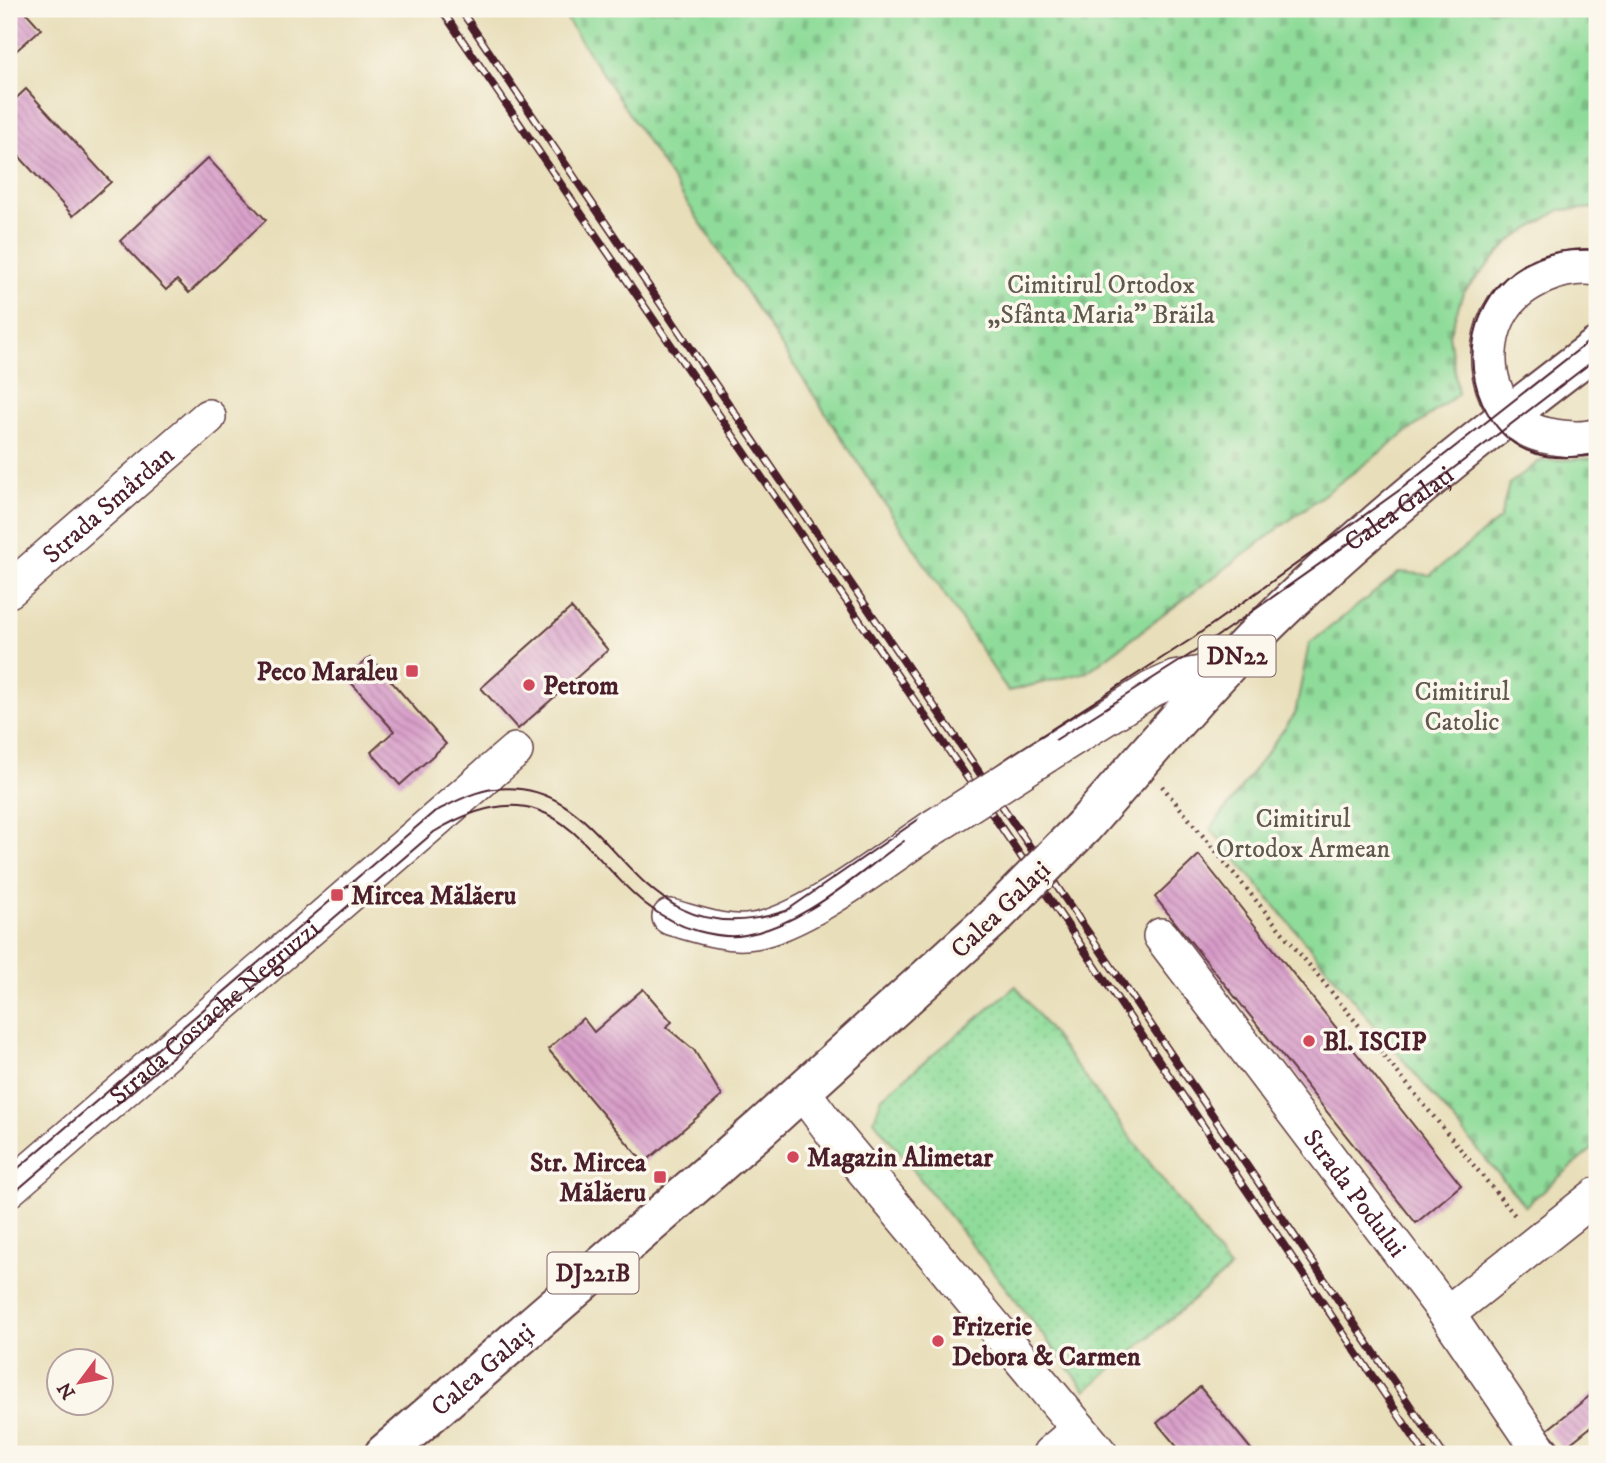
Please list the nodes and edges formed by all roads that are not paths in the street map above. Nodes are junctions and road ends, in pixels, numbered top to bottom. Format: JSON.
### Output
{"nodes":[{"id":1,"x":1597,"y":268,"type":"edge"},
{"id":2,"x":1597,"y":346,"type":"edge"},
{"id":3,"x":1507,"y":415,"type":"junction"},
{"id":4,"x":208,"y":417,"type":"dead end"},
{"id":5,"x":1597,"y":436,"type":"edge"},
{"id":6,"x":9,"y":590,"type":"edge"},
{"id":7,"x":1223,"y":670,"type":"junction"},
{"id":8,"x":515,"y":751,"type":"dead end"},
{"id":9,"x":670,"y":916,"type":"dead end"},
{"id":10,"x":1161,"y":936,"type":"dead end"},
{"id":11,"x":802,"y":1091,"type":"junction"},
{"id":12,"x":9,"y":1189,"type":"edge"},
{"id":13,"x":1597,"y":1195,"type":"edge"},
{"id":14,"x":1447,"y":1314,"type":"junction"},
{"id":15,"x":1090,"y":1442,"type":"edge"},
{"id":16,"x":384,"y":1454,"type":"edge"},
{"id":17,"x":1049,"y":1454,"type":"edge"},
{"id":18,"x":1542,"y":1454,"type":"edge"}],
"edges":[{"from":1,"to":3,"type":"street"},
{"from":2,"to":3,"type":"main road","name":"Calea Galați","number":"DN22"},
{"from":3,"to":5,"type":"street"},
{"from":3,"to":7,"type":"main road","name":"Calea Galați","number":"DN22"},
{"from":4,"to":6,"type":"street","name":"Strada Smârdan"},
{"from":7,"to":9,"type":"street","bridge":true},
{"from":7,"to":11,"type":"main road","name":"Calea Galați","number":"DN22","bridge":true},
{"from":8,"to":12,"type":"street","name":"Strada Costache Negruzzi"},
{"from":10,"to":14,"type":"street","name":"Strada Podului"},
{"from":11,"to":15,"type":"street"},
{"from":11,"to":16,"type":"main road","name":"Calea Galați","number":"DJ221B"},
{"from":13,"to":14,"type":"street"},
{"from":14,"to":18,"type":"street","name":"Strada Podului"},
{"from":15,"to":17,"type":"street"}]}
